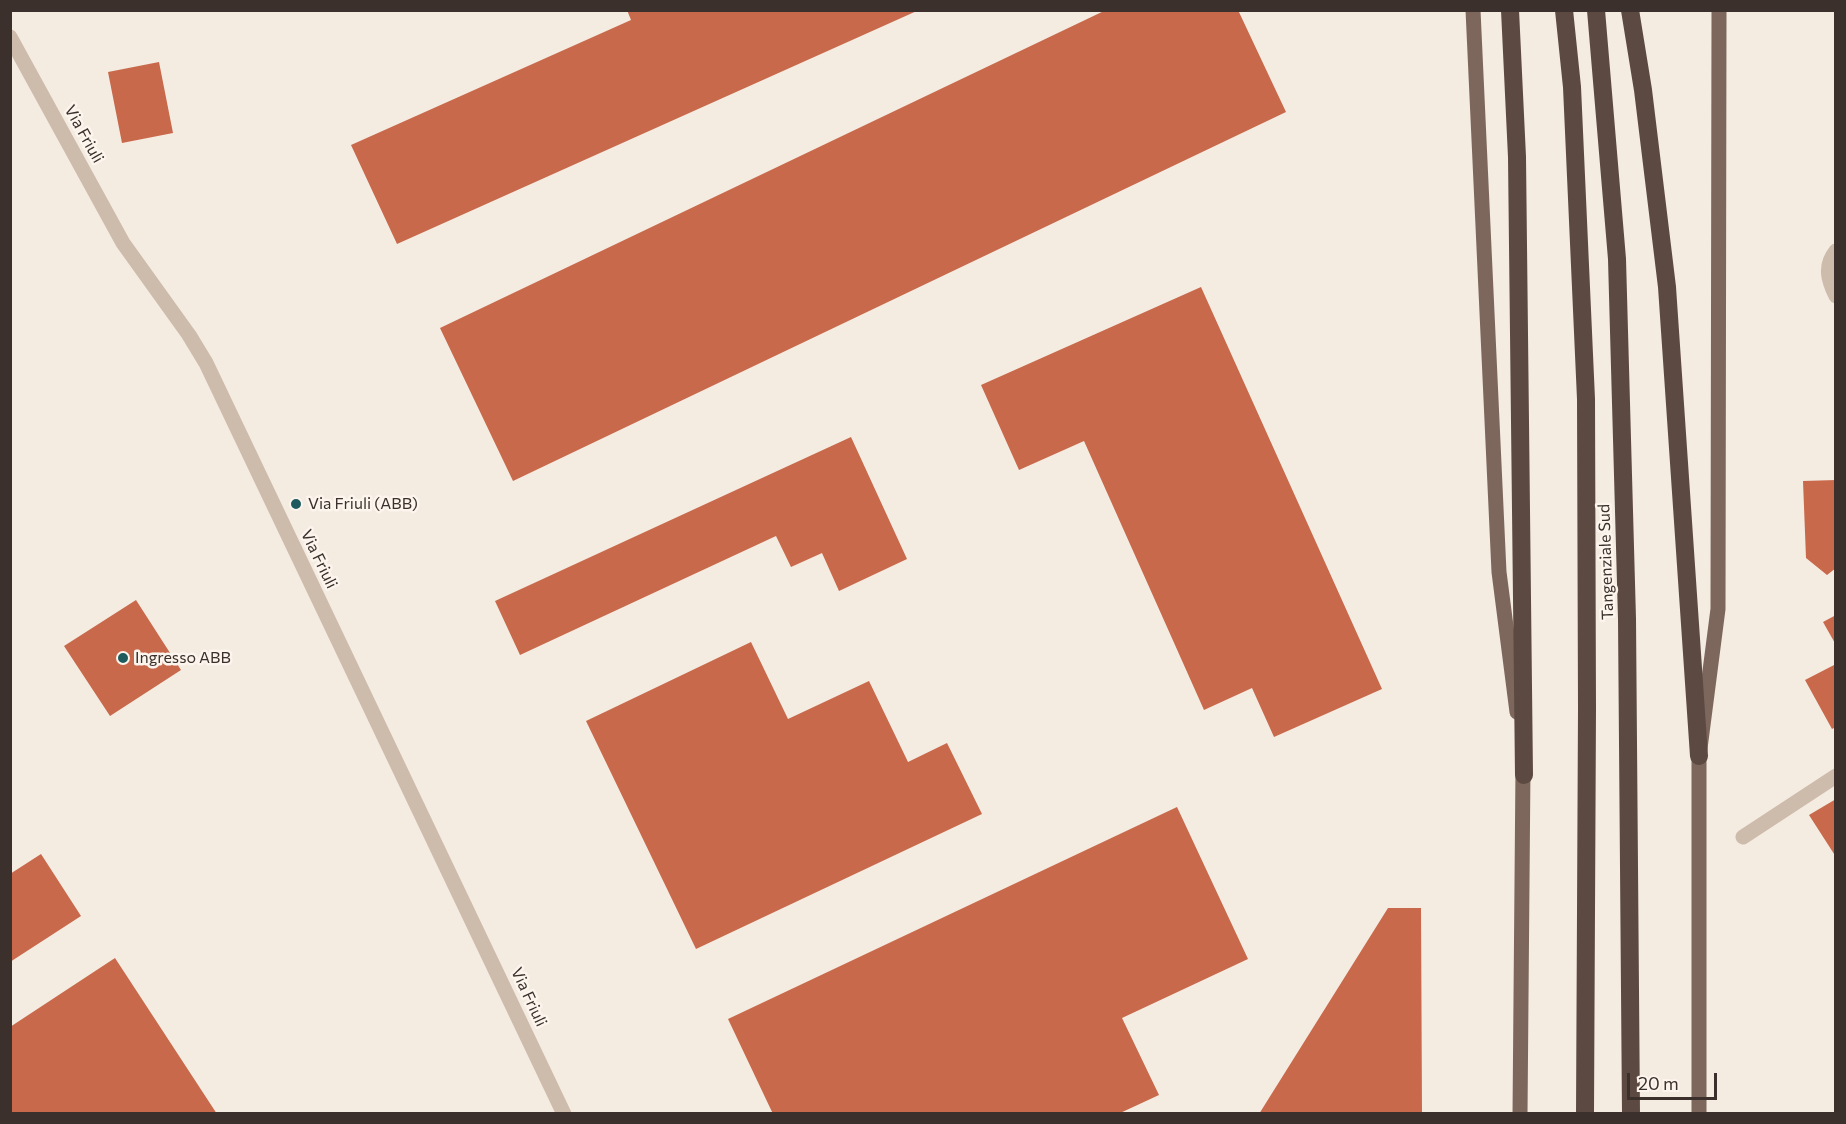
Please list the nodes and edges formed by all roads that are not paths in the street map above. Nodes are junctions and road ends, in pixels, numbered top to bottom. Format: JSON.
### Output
{"nodes":[{"id":1,"x":1473,"y":10,"type":"edge"},
{"id":2,"x":1510,"y":10,"type":"edge"},
{"id":3,"x":1564,"y":10,"type":"edge"},
{"id":4,"x":1596,"y":10,"type":"edge"},
{"id":5,"x":1630,"y":10,"type":"edge"},
{"id":6,"x":1719,"y":10,"type":"edge"},
{"id":7,"x":10,"y":38,"type":"edge"},
{"id":8,"x":1833,"y":255,"type":"edge"},
{"id":9,"x":1836,"y":296,"type":"edge"},
{"id":10,"x":1700,"y":756,"type":"junction"},
{"id":11,"x":1524,"y":775,"type":"junction"},
{"id":12,"x":1836,"y":776,"type":"edge"},
{"id":13,"x":1743,"y":837,"type":"dead end"},
{"id":14,"x":564,"y":1113,"type":"edge"},
{"id":15,"x":1520,"y":1113,"type":"edge"},
{"id":16,"x":1585,"y":1113,"type":"edge"},
{"id":17,"x":1631,"y":1113,"type":"edge"},
{"id":18,"x":1699,"y":1113,"type":"edge"}],
"edges":[{"from":1,"to":11,"type":"main road"},
{"from":2,"to":11,"type":"highway"},
{"from":3,"to":16,"type":"highway","name":"Tangenziale Sud"},
{"from":4,"to":17,"type":"highway","name":"Tangenziale Sud"},
{"from":5,"to":10,"type":"highway"},
{"from":6,"to":10,"type":"main road"},
{"from":7,"to":14,"type":"street","name":"Via Friuli"},
{"from":8,"to":9,"type":"street"},
{"from":10,"to":18,"type":"main road"},
{"from":11,"to":15,"type":"main road"},
{"from":12,"to":13,"type":"street"}]}
